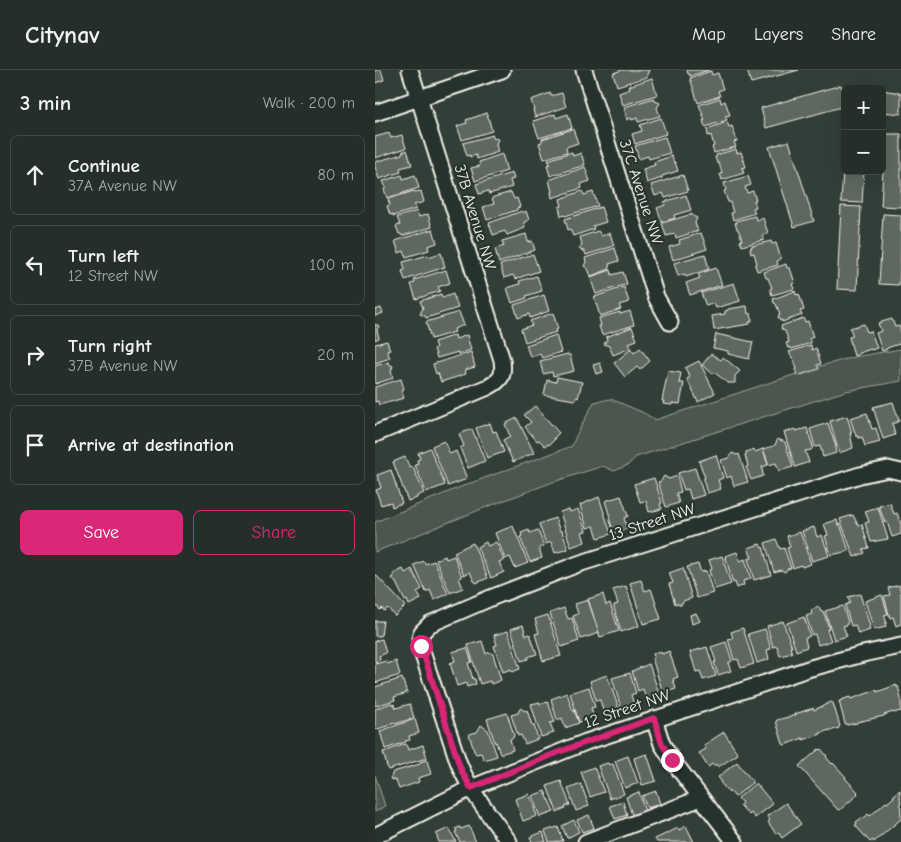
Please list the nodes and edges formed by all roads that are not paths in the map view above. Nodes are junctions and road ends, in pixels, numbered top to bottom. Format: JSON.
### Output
{"nodes":[{"id":1,"x":410,"y":70,"type":"edge"},
{"id":2,"x":503,"y":70,"type":"edge"},
{"id":3,"x":584,"y":70,"type":"edge"},
{"id":4,"x":419,"y":98,"type":"junction"},
{"id":5,"x":375,"y":113,"type":"edge"},
{"id":6,"x":670,"y":322,"type":"dead end"},
{"id":7,"x":375,"y":434,"type":"edge"},
{"id":8,"x":901,"y":472,"type":"edge"},
{"id":9,"x":901,"y":646,"type":"edge"},
{"id":10,"x":654,"y":718,"type":"junction"},
{"id":11,"x":471,"y":788,"type":"junction"},
{"id":12,"x":701,"y":798,"type":"junction"},
{"id":13,"x":375,"y":836,"type":"edge"},
{"id":14,"x":615,"y":837,"type":"edge"},
{"id":15,"x":509,"y":842,"type":"edge"},
{"id":16,"x":585,"y":842,"type":"edge"},
{"id":17,"x":735,"y":842,"type":"edge"}],
"edges":[{"from":1,"to":4,"type":"street","name":"37B Avenue NW"},
{"from":2,"to":4,"type":"street"},
{"from":3,"to":6,"type":"street","name":"37C Avenue NW"},
{"from":4,"to":5,"type":"street"},
{"from":4,"to":7,"type":"street","name":"37B Avenue NW"},
{"from":8,"to":11,"type":"street","name":"13 Street NW"},
{"from":9,"to":10,"type":"street","name":"12 Street NW"},
{"from":10,"to":11,"type":"street","name":"12 Street NW"},
{"from":10,"to":12,"type":"street"},
{"from":11,"to":13,"type":"street","name":"12 Street NW"},
{"from":11,"to":15,"type":"street"},
{"from":12,"to":14,"type":"street"},
{"from":12,"to":17,"type":"street"},
{"from":14,"to":16,"type":"street"}]}
